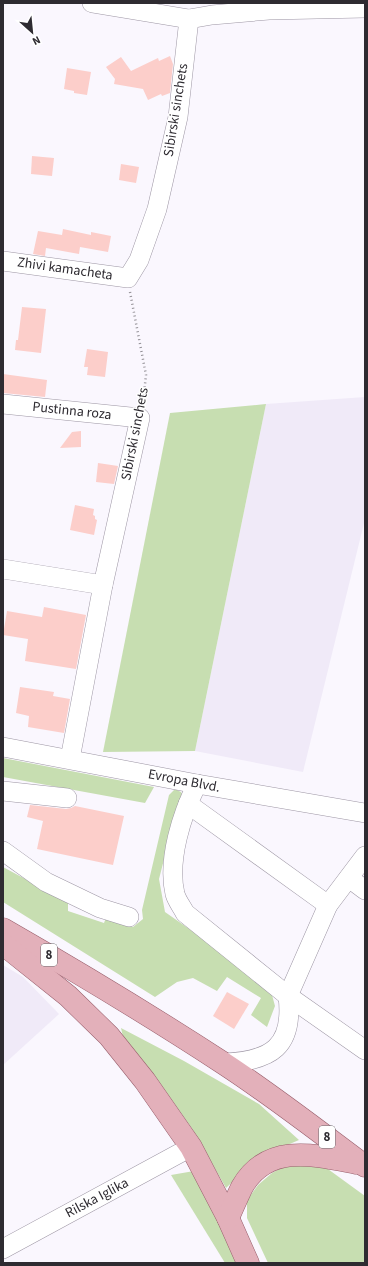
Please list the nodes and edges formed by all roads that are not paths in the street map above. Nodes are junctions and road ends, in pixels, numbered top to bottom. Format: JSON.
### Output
{"nodes":[{"id":1,"x":92,"y":3,"type":"edge"},
{"id":2,"x":365,"y":8,"type":"edge"},
{"id":3,"x":163,"y":9,"type":"edge"},
{"id":4,"x":189,"y":19,"type":"junction"},
{"id":5,"x":3,"y":261,"type":"edge"},
{"id":6,"x":128,"y":278,"type":"joint"},
{"id":7,"x":3,"y":404,"type":"edge"},
{"id":8,"x":140,"y":418,"type":"joint"},
{"id":9,"x":3,"y":569,"type":"edge"},
{"id":10,"x":103,"y":585,"type":"junction"},
{"id":11,"x":3,"y":747,"type":"edge"},
{"id":12,"x":70,"y":759,"type":"junction"},
{"id":13,"x":198,"y":784,"type":"junction"},
{"id":14,"x":3,"y":791,"type":"edge"},
{"id":15,"x":67,"y":798,"type":"dead end"},
{"id":16,"x":188,"y":804,"type":"junction"},
{"id":17,"x":365,"y":813,"type":"edge"},
{"id":18,"x":3,"y":851,"type":"edge"},
{"id":19,"x":365,"y":856,"type":"edge"},
{"id":20,"x":349,"y":878,"type":"junction"},
{"id":21,"x":365,"y":890,"type":"edge"},
{"id":22,"x":328,"y":905,"type":"junction"},
{"id":23,"x":129,"y":916,"type":"dead end"},
{"id":24,"x":3,"y":929,"type":"edge"},
{"id":25,"x":3,"y":944,"type":"edge"},
{"id":26,"x":288,"y":996,"type":"junction"},
{"id":27,"x":365,"y":1050,"type":"edge"},
{"id":28,"x":224,"y":1063,"type":"junction"},
{"id":29,"x":192,"y":1147,"type":"junction"},
{"id":30,"x":363,"y":1165,"type":"edge"},
{"id":31,"x":228,"y":1218,"type":"junction"},
{"id":32,"x":3,"y":1250,"type":"edge"},
{"id":33,"x":248,"y":1263,"type":"edge"}],
"edges":[{"from":1,"to":3,"type":"street"},
{"from":2,"to":4,"type":"street"},
{"from":3,"to":4,"type":"street"},
{"from":4,"to":6,"type":"street","name":"Sibirski sinchets"},
{"from":5,"to":6,"type":"street","name":"Zhivi kamacheta"},
{"from":7,"to":8,"type":"street","name":"Pustinna roza"},
{"from":8,"to":10,"type":"street","name":"Sibirski sinchets"},
{"from":9,"to":10,"type":"street"},
{"from":10,"to":12,"type":"street","name":"Sibirski sinchets"},
{"from":11,"to":12,"type":"street","name":"Evropa Blvd."},
{"from":12,"to":13,"type":"street","name":"Evropa Blvd."},
{"from":13,"to":16,"type":"street"},
{"from":13,"to":17,"type":"street","name":"Evropa Blvd."},
{"from":14,"to":15,"type":"street"},
{"from":16,"to":22,"type":"street"},
{"from":16,"to":26,"type":"street"},
{"from":18,"to":23,"type":"street"},
{"from":19,"to":20,"type":"street"},
{"from":20,"to":21,"type":"street"},
{"from":20,"to":22,"type":"street"},
{"from":22,"to":26,"type":"street"},
{"from":24,"to":28,"type":"main road","number":"8"},
{"from":25,"to":29,"type":"main road"},
{"from":26,"to":27,"type":"street"},
{"from":26,"to":28,"type":"street"},
{"from":28,"to":30,"type":"main road","number":"8"},
{"from":29,"to":31,"type":"main road"},
{"from":29,"to":32,"type":"street","name":"Rilska Iglika"},
{"from":30,"to":31,"type":"main road"},
{"from":31,"to":33,"type":"main road"}]}
